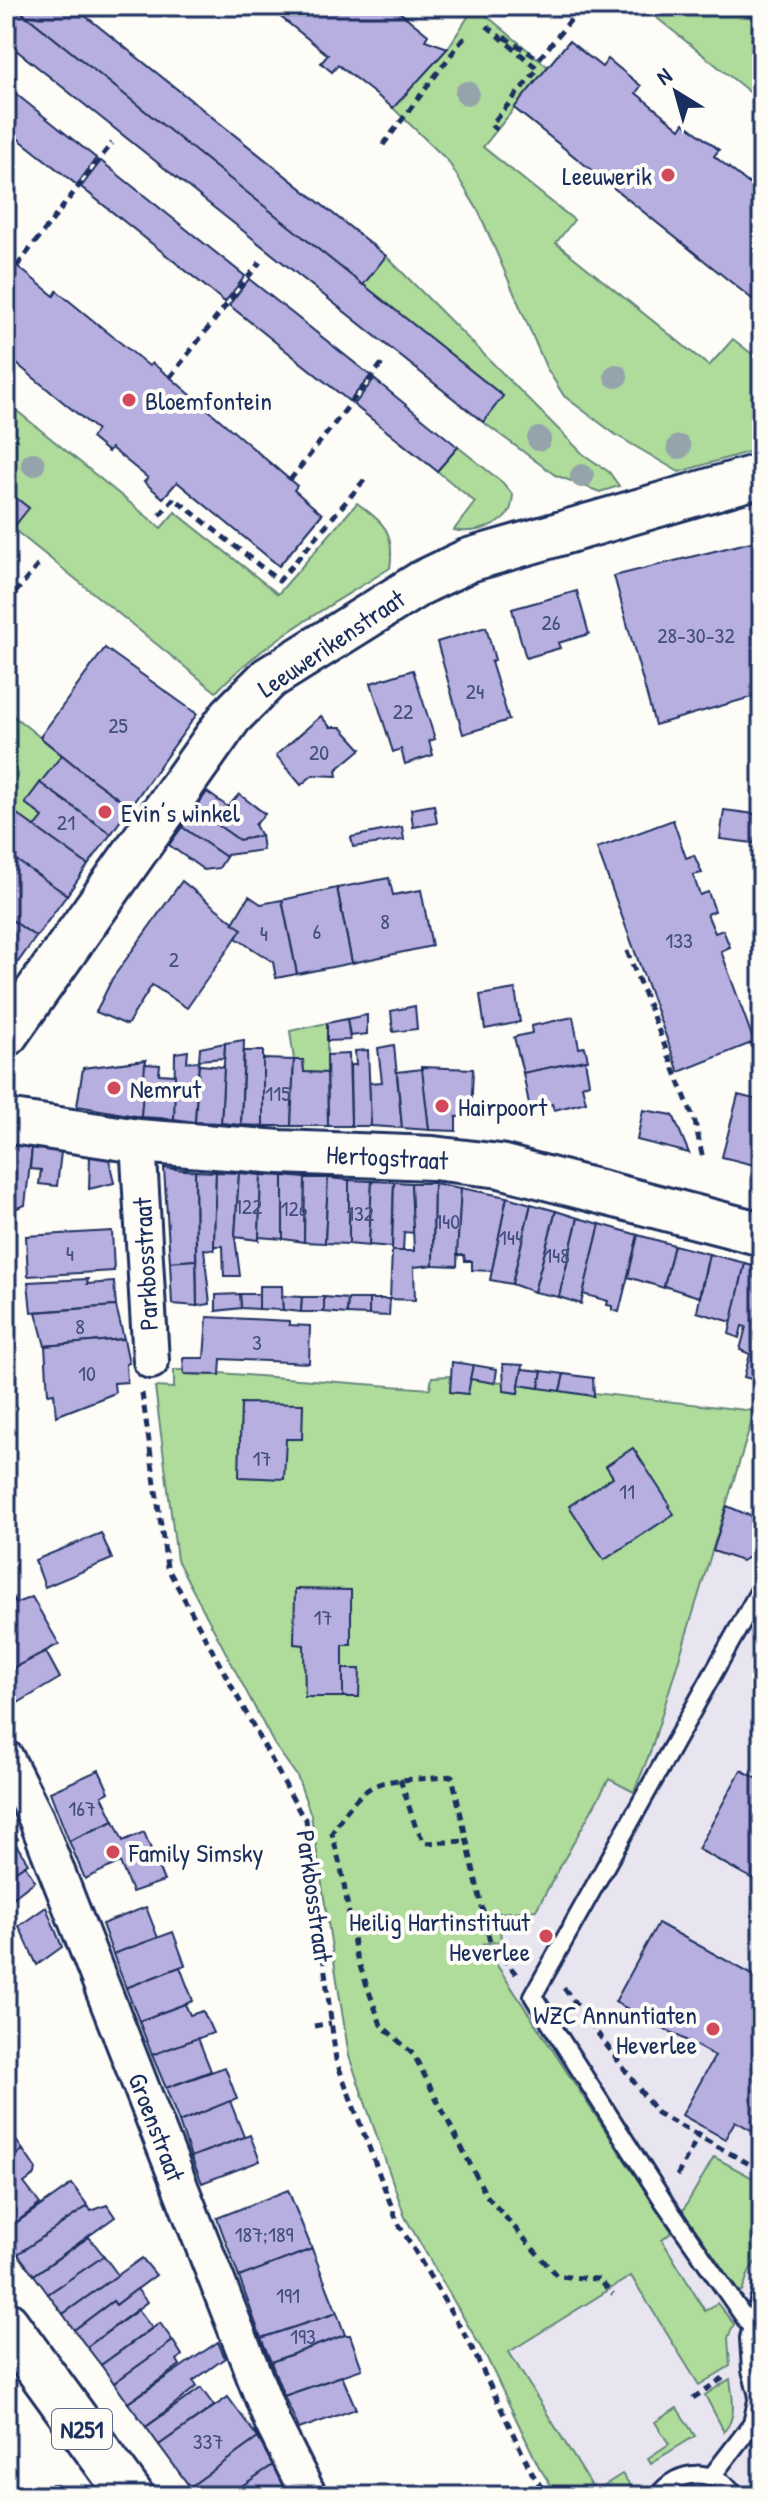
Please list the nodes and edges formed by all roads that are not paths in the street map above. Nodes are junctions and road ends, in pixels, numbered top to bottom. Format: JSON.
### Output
{"nodes":[{"id":1,"x":762,"y":475,"type":"edge"},
{"id":2,"x":6,"y":1035,"type":"edge"},
{"id":3,"x":6,"y":1121,"type":"edge"},
{"id":4,"x":138,"y":1141,"type":"junction"},
{"id":5,"x":762,"y":1234,"type":"edge"},
{"id":6,"x":151,"y":1361,"type":"road end"},
{"id":7,"x":762,"y":1586,"type":"edge"},
{"id":8,"x":6,"y":1758,"type":"edge"},
{"id":9,"x":762,"y":2290,"type":"edge"},
{"id":10,"x":6,"y":2324,"type":"edge"},
{"id":11,"x":751,"y":2327,"type":"junction"},
{"id":12,"x":712,"y":2476,"type":"junction"},
{"id":13,"x":131,"y":2496,"type":"edge"},
{"id":14,"x":309,"y":2496,"type":"edge"},
{"id":15,"x":658,"y":2496,"type":"edge"},
{"id":16,"x":735,"y":2496,"type":"edge"}],
"edges":[{"from":1,"to":2,"type":"street","name":"Leeuwerikenstraat"},
{"from":3,"to":4,"type":"street","name":"Hertogstraat"},
{"from":4,"to":5,"type":"street","name":"Hertogstraat"},
{"from":4,"to":6,"type":"street","name":"Parkbosstraat"},
{"from":7,"to":11,"type":"lane"},
{"from":8,"to":14,"type":"street","name":"Groenstraat"},
{"from":9,"to":11,"type":"lane"},
{"from":10,"to":13,"type":"main road","number":"N251"},
{"from":11,"to":12,"type":"lane"},
{"from":12,"to":15,"type":"lane"},
{"from":12,"to":16,"type":"lane"}]}
